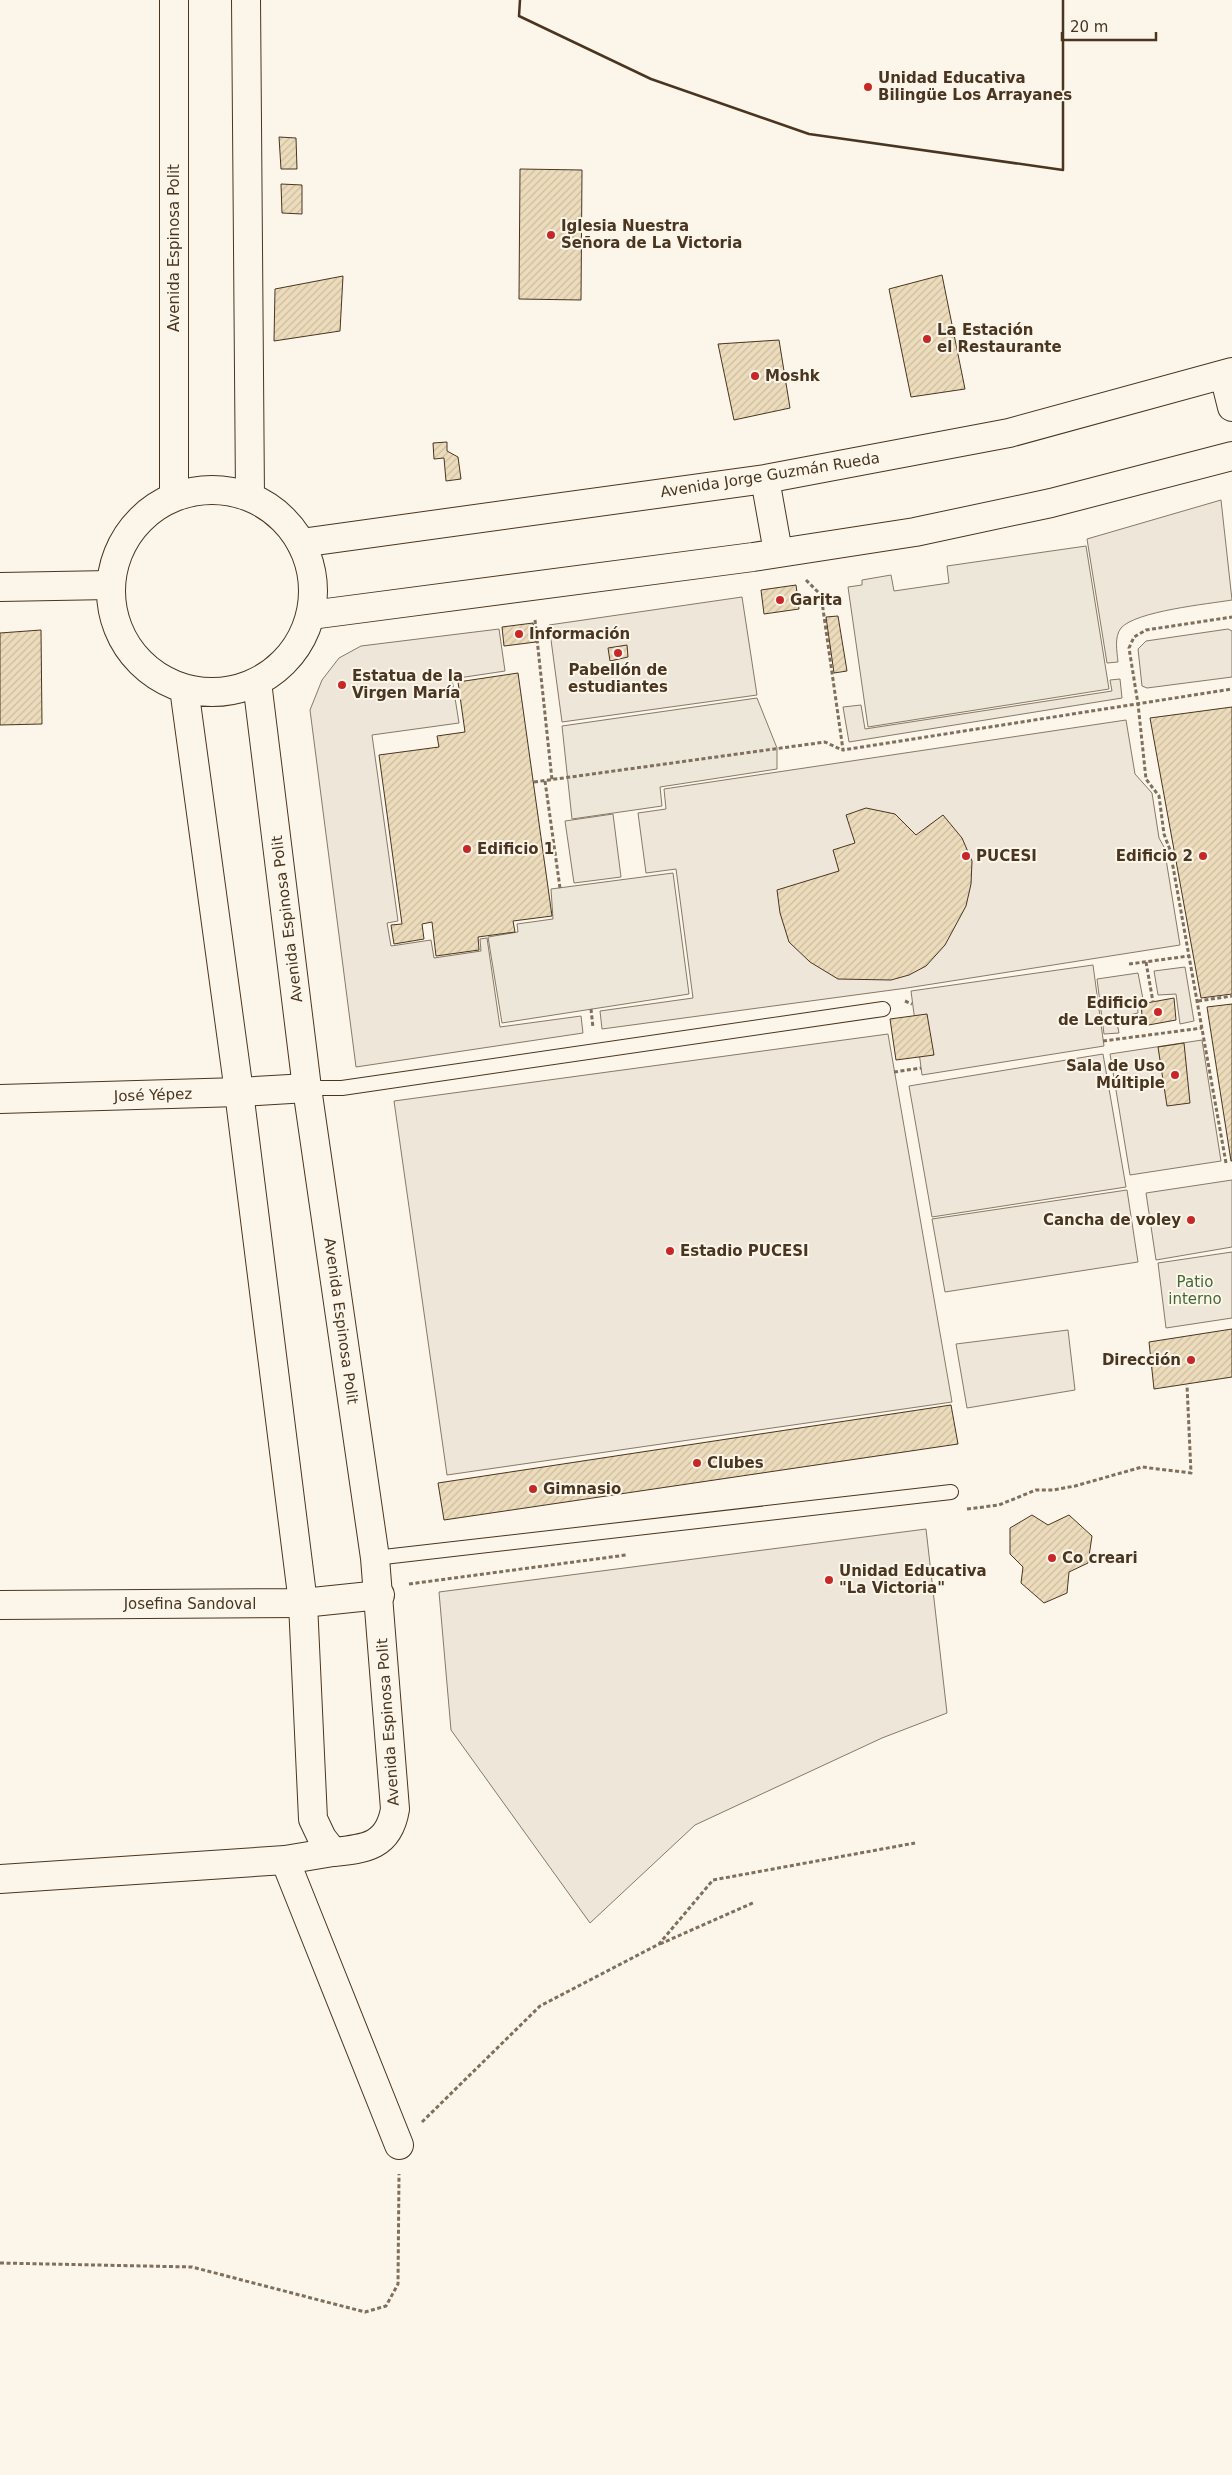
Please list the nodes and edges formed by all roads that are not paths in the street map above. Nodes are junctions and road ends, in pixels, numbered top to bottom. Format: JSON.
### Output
{"nodes":[{"id":1,"x":174,"y":0,"type":"edge"},
{"id":2,"x":246,"y":0,"type":"edge"},
{"id":3,"x":1228,"y":373,"type":"edge"},
{"id":4,"x":1232,"y":407,"type":"edge"},
{"id":5,"x":1232,"y":456,"type":"edge"},
{"id":6,"x":764,"y":479,"type":"junction"},
{"id":7,"x":174,"y":496,"type":"junction"},
{"id":8,"x":250,"y":496,"type":"junction"},
{"id":9,"x":302,"y":543,"type":"junction"},
{"id":10,"x":778,"y":552,"type":"junction"},
{"id":11,"x":110,"y":586,"type":"junction"},
{"id":12,"x":0,"y":587,"type":"edge"},
{"id":13,"x":311,"y":615,"type":"junction"},
{"id":14,"x":256,"y":682,"type":"junction"},
{"id":15,"x":184,"y":688,"type":"junction"},
{"id":16,"x":883,"y":1008,"type":"dead end"},
{"id":17,"x":307,"y":1088,"type":"junction"},
{"id":18,"x":239,"y":1092,"type":"junction"},
{"id":19,"x":0,"y":1099,"type":"edge"},
{"id":20,"x":951,"y":1492,"type":"dead end"},
{"id":21,"x":375,"y":1558,"type":"junction"},
{"id":22,"x":380,"y":1595,"type":"junction"},
{"id":23,"x":303,"y":1603,"type":"junction"},
{"id":24,"x":0,"y":1605,"type":"edge"},
{"id":25,"x":333,"y":1852,"type":"junction"},
{"id":26,"x":285,"y":1860,"type":"junction"},
{"id":27,"x":0,"y":1879,"type":"edge"},
{"id":28,"x":399,"y":2145,"type":"road end"}],
"edges":[{"from":1,"to":7,"type":"street","name":"Avenida Espinosa Polit"},
{"from":2,"to":8,"type":"street"},
{"from":3,"to":4,"type":"street"},
{"from":3,"to":6,"type":"street","name":"Avenida Jorge Guzmán Rueda"},
{"from":5,"to":10,"type":"street"},
{"from":6,"to":9,"type":"street","name":"Avenida Jorge Guzmán Rueda"},
{"from":6,"to":10,"type":"street"},
{"from":7,"to":8,"type":"street"},
{"from":7,"to":11,"type":"street"},
{"from":8,"to":9,"type":"street"},
{"from":9,"to":13,"type":"street"},
{"from":10,"to":13,"type":"street"},
{"from":11,"to":12,"type":"street"},
{"from":11,"to":15,"type":"street"},
{"from":13,"to":14,"type":"street"},
{"from":14,"to":15,"type":"street"},
{"from":14,"to":17,"type":"street","name":"Avenida Espinosa Polit"},
{"from":15,"to":18,"type":"street"},
{"from":16,"to":17,"type":"lane"},
{"from":17,"to":18,"type":"street","name":"José Yépez"},
{"from":17,"to":21,"type":"street","name":"Avenida Espinosa Polit"},
{"from":18,"to":19,"type":"street","name":"José Yépez"},
{"from":18,"to":23,"type":"street"},
{"from":20,"to":21,"type":"lane"},
{"from":21,"to":22,"type":"street","name":"Avenida Espinosa Polit"},
{"from":22,"to":23,"type":"street","name":"Josefina Sandoval"},
{"from":22,"to":25,"type":"street","name":"Avenida Espinosa Polit"},
{"from":23,"to":24,"type":"street","name":"Josefina Sandoval"},
{"from":23,"to":25,"type":"street"},
{"from":25,"to":26,"type":"street","name":"Avenida Espinosa Polit"},
{"from":26,"to":27,"type":"street","name":"Avenida Espinosa Polit"},
{"from":26,"to":28,"type":"street"}]}
